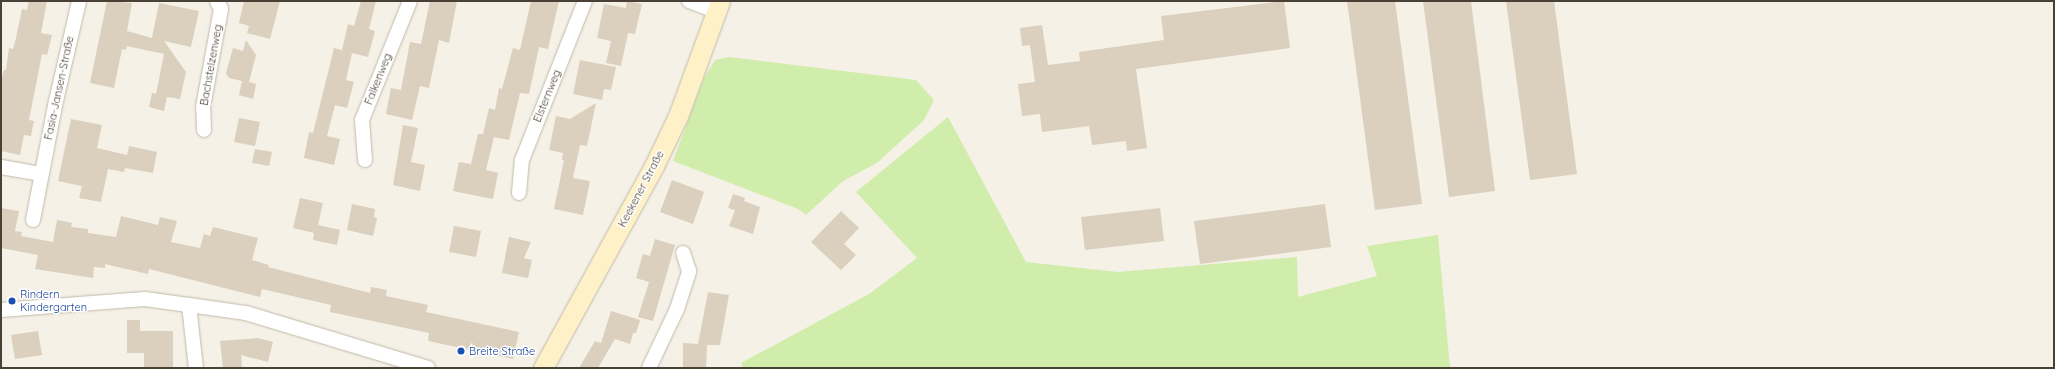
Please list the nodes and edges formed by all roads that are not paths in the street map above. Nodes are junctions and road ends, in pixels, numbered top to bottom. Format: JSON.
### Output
{"nodes":[{"id":1,"x":78,"y":1,"type":"edge"},
{"id":2,"x":217,"y":1,"type":"edge"},
{"id":3,"x":410,"y":1,"type":"edge"},
{"id":4,"x":585,"y":1,"type":"edge"},
{"id":5,"x":689,"y":1,"type":"edge"},
{"id":6,"x":718,"y":6,"type":"edge"},
{"id":7,"x":204,"y":130,"type":"dead end"},
{"id":8,"x":365,"y":160,"type":"dead end"},
{"id":9,"x":1,"y":167,"type":"edge"},
{"id":10,"x":40,"y":174,"type":"junction"},
{"id":11,"x":519,"y":193,"type":"dead end"},
{"id":12,"x":33,"y":220,"type":"dead end"},
{"id":13,"x":683,"y":253,"type":"dead end"},
{"id":14,"x":189,"y":305,"type":"junction"},
{"id":15,"x":1,"y":310,"type":"edge"},
{"id":16,"x":196,"y":368,"type":"edge"},
{"id":17,"x":428,"y":368,"type":"edge"},
{"id":18,"x":543,"y":368,"type":"edge"},
{"id":19,"x":649,"y":368,"type":"edge"}],
"edges":[{"from":1,"to":10,"type":"street","name":"Fasia-Jansen-Straße"},
{"from":2,"to":7,"type":"street","name":"Bachstelzenweg"},
{"from":3,"to":8,"type":"street","name":"Falkenweg"},
{"from":4,"to":11,"type":"street","name":"Elsternweg"},
{"from":5,"to":6,"type":"street"},
{"from":6,"to":18,"type":"main road","name":"Keekener Straße"},
{"from":9,"to":10,"type":"street"},
{"from":10,"to":12,"type":"street","name":"Fasia-Jansen-Straße"},
{"from":13,"to":19,"type":"street"},
{"from":14,"to":15,"type":"street"},
{"from":14,"to":16,"type":"street"},
{"from":14,"to":17,"type":"street"}]}
